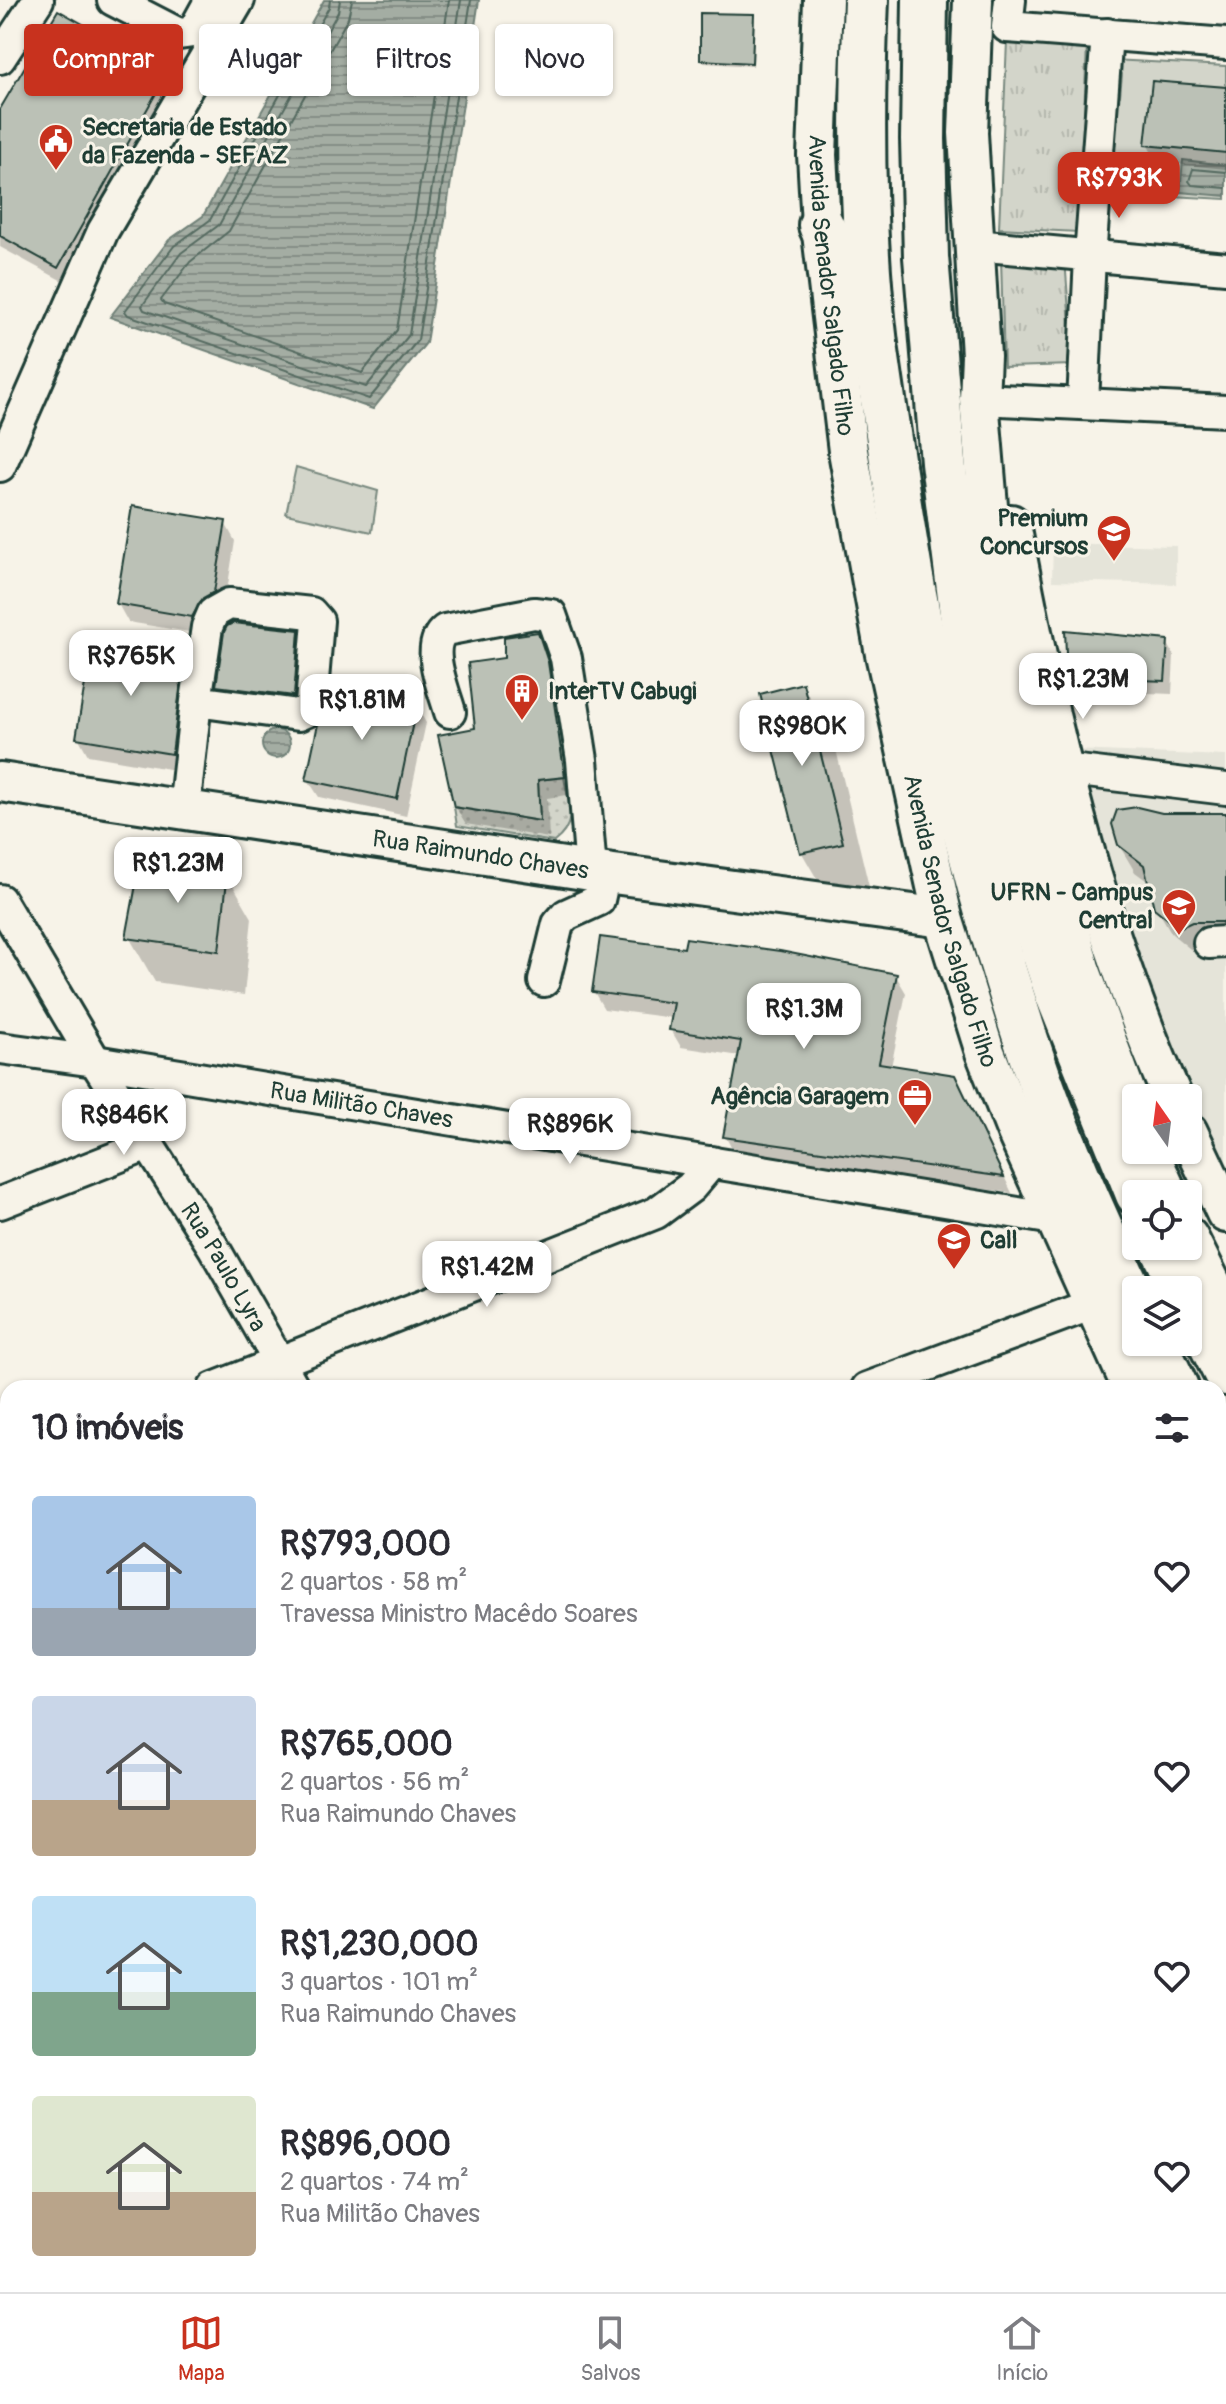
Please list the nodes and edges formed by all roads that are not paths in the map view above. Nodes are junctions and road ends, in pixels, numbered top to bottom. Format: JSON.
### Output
{"nodes":[{"id":1,"x":38,"y":0,"type":"edge"},
{"id":2,"x":113,"y":0,"type":"edge"},
{"id":3,"x":823,"y":0,"type":"edge"},
{"id":4,"x":866,"y":0,"type":"edge"},
{"id":5,"x":925,"y":0,"type":"edge"},
{"id":6,"x":973,"y":0,"type":"edge"},
{"id":7,"x":220,"y":4,"type":"edge"},
{"id":8,"x":1008,"y":14,"type":"edge"},
{"id":9,"x":1107,"y":34,"type":"junction"},
{"id":10,"x":1226,"y":44,"type":"edge"},
{"id":11,"x":0,"y":58,"type":"edge"},
{"id":12,"x":821,"y":225,"type":"junction"},
{"id":13,"x":975,"y":245,"type":"junction"},
{"id":14,"x":1090,"y":257,"type":"junction"},
{"id":15,"x":1226,"y":268,"type":"edge"},
{"id":16,"x":875,"y":341,"type":"junction"},
{"id":17,"x":987,"y":398,"type":"junction"},
{"id":18,"x":1083,"y":403,"type":"junction"},
{"id":19,"x":1226,"y":411,"type":"edge"},
{"id":20,"x":0,"y":466,"type":"edge"},
{"id":21,"x":196,"y":701,"type":"junction"},
{"id":22,"x":450,"y":712,"type":"dead end"},
{"id":23,"x":1063,"y":769,"type":"junction"},
{"id":24,"x":9,"y":782,"type":"edge"},
{"id":25,"x":1226,"y":789,"type":"edge"},
{"id":26,"x":184,"y":811,"type":"junction"},
{"id":27,"x":598,"y":872,"type":"junction"},
{"id":28,"x":0,"y":900,"type":"edge"},
{"id":29,"x":943,"y":918,"type":"junction"},
{"id":30,"x":544,"y":981,"type":"dead end"},
{"id":31,"x":0,"y":1048,"type":"edge"},
{"id":32,"x":95,"y":1061,"type":"junction"},
{"id":33,"x":1123,"y":1084,"type":"edge"},
{"id":34,"x":1167,"y":1084,"type":"edge"},
{"id":35,"x":148,"y":1145,"type":"junction"},
{"id":36,"x":712,"y":1162,"type":"junction"},
{"id":37,"x":1202,"y":1162,"type":"edge"},
{"id":38,"x":1132,"y":1180,"type":"edge"},
{"id":39,"x":0,"y":1203,"type":"edge"},
{"id":40,"x":1226,"y":1213,"type":"edge"},
{"id":41,"x":1054,"y":1219,"type":"junction"},
{"id":42,"x":1200,"y":1260,"type":"edge"},
{"id":43,"x":1123,"y":1276,"type":"edge"},
{"id":44,"x":1093,"y":1304,"type":"junction"},
{"id":45,"x":1226,"y":1313,"type":"edge"},
{"id":46,"x":1202,"y":1326,"type":"edge"},
{"id":47,"x":1161,"y":1356,"type":"edge"},
{"id":48,"x":1226,"y":1373,"type":"edge"},
{"id":49,"x":287,"y":1375,"type":"edge"},
{"id":50,"x":259,"y":1380,"type":"edge"},
{"id":51,"x":889,"y":1380,"type":"edge"},
{"id":52,"x":1128,"y":1380,"type":"edge"},
{"id":53,"x":1172,"y":1380,"type":"edge"}],
"edges":[{"from":1,"to":11,"type":"street"},
{"from":2,"to":7,"type":"street"},
{"from":3,"to":12,"type":"main road","name":"Avenida Senador Salgado Filho"},
{"from":4,"to":16,"type":"highway","name":"Avenida Senador Salgado Filho"},
{"from":5,"to":38,"type":"highway"},
{"from":6,"to":13,"type":"main road"},
{"from":7,"to":20,"type":"street"},
{"from":8,"to":9,"type":"street"},
{"from":9,"to":10,"type":"street"},
{"from":9,"to":14,"type":"street"},
{"from":12,"to":16,"type":"highway"},
{"from":12,"to":29,"type":"main road","name":"Avenida Senador Salgado Filho"},
{"from":13,"to":14,"type":"street"},
{"from":13,"to":17,"type":"main road"},
{"from":14,"to":15,"type":"street"},
{"from":14,"to":18,"type":"street"},
{"from":16,"to":43,"type":"highway","name":"Avenida Senador Salgado Filho"},
{"from":17,"to":18,"type":"street"},
{"from":17,"to":23,"type":"main road"},
{"from":17,"to":33,"type":"main road"},
{"from":18,"to":19,"type":"street"},
{"from":21,"to":21,"type":"street"},
{"from":21,"to":26,"type":"street"},
{"from":22,"to":27,"type":"street"},
{"from":23,"to":25,"type":"street"},
{"from":23,"to":34,"type":"main road"},
{"from":24,"to":26,"type":"main road","name":"Rua Raimundo Chaves"},
{"from":26,"to":27,"type":"main road","name":"Rua Raimundo Chaves"},
{"from":27,"to":29,"type":"main road","name":"Rua Raimundo Chaves"},
{"from":27,"to":30,"type":"street"},
{"from":28,"to":32,"type":"street","name":"Rua Paulo Lyra"},
{"from":29,"to":41,"type":"main road","name":"Avenida Senador Salgado Filho"},
{"from":31,"to":32,"type":"street","name":"Rua Militão Chaves"},
{"from":32,"to":35,"type":"street","name":"Rua Paulo Lyra"},
{"from":32,"to":36,"type":"street","name":"Rua Militão Chaves"},
{"from":35,"to":39,"type":"street"},
{"from":35,"to":49,"type":"street","name":"Rua Paulo Lyra"},
{"from":36,"to":41,"type":"street","name":"Rua Militão Chaves"},
{"from":36,"to":49,"type":"street"},
{"from":37,"to":40,"type":"main road"},
{"from":41,"to":44,"type":"main road","name":"Avenida Senador Salgado Filho"},
{"from":42,"to":45,"type":"main road"},
{"from":44,"to":51,"type":"street"},
{"from":44,"to":52,"type":"main road","name":"Avenida Senador Salgado Filho"},
{"from":46,"to":48,"type":"highway"},
{"from":47,"to":53,"type":"highway"},
{"from":49,"to":50,"type":"street"}]}
